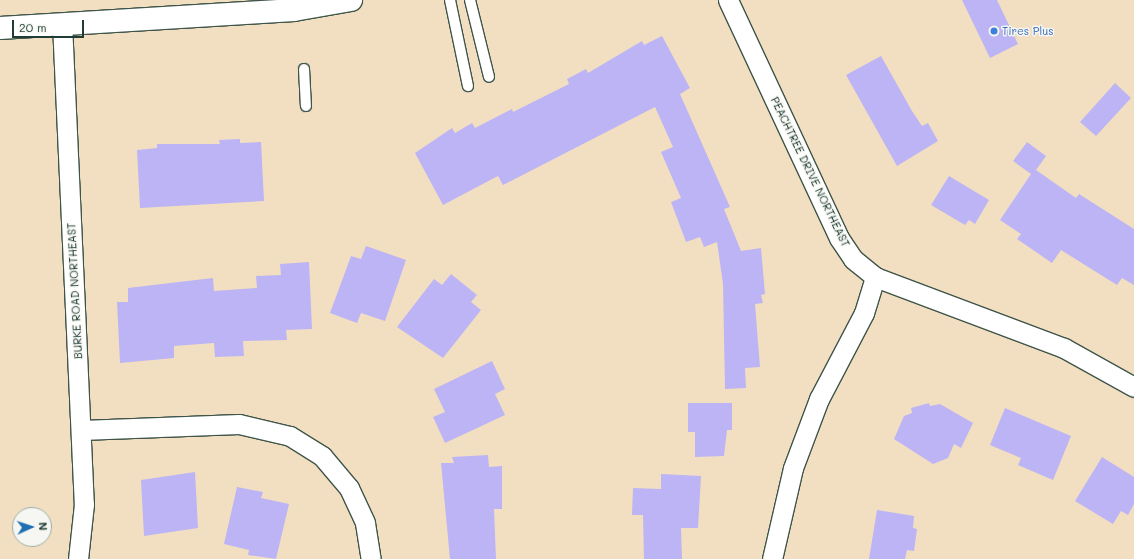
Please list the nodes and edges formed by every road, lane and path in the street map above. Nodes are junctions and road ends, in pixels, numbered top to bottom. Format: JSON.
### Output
{"nodes":[{"id":1,"x":351,"y":0,"type":"edge"},
{"id":2,"x":450,"y":0,"type":"edge"},
{"id":3,"x":470,"y":0,"type":"edge"},
{"id":4,"x":728,"y":0,"type":"edge"},
{"id":5,"x":62,"y":23,"type":"junction"},
{"id":6,"x":0,"y":28,"type":"edge"},
{"id":7,"x":304,"y":69,"type":"dead end"},
{"id":8,"x":489,"y":77,"type":"dead end"},
{"id":9,"x":468,"y":86,"type":"dead end"},
{"id":10,"x":306,"y":106,"type":"dead end"},
{"id":11,"x":875,"y":277,"type":"junction"},
{"id":12,"x":1134,"y":387,"type":"edge"},
{"id":13,"x":81,"y":430,"type":"junction"},
{"id":14,"x":78,"y":559,"type":"edge"},
{"id":15,"x":371,"y":559,"type":"edge"},
{"id":16,"x":772,"y":559,"type":"edge"}],
"edges":[{"from":1,"to":5,"type":"main road"},
{"from":2,"to":9,"type":"lane"},
{"from":3,"to":8,"type":"lane"},
{"from":4,"to":11,"type":"street","name":"PEACHTREE DRIVE NORTHEAST"},
{"from":5,"to":6,"type":"main road"},
{"from":5,"to":13,"type":"street","name":"BURKE ROAD NORTHEAST"},
{"from":7,"to":10,"type":"lane"},
{"from":11,"to":12,"type":"street","name":"PEACHTREE DRIVE NORTHEAST"},
{"from":11,"to":16,"type":"street"},
{"from":13,"to":14,"type":"street","name":"BURKE ROAD NORTHEAST"},
{"from":13,"to":15,"type":"street"}]}
